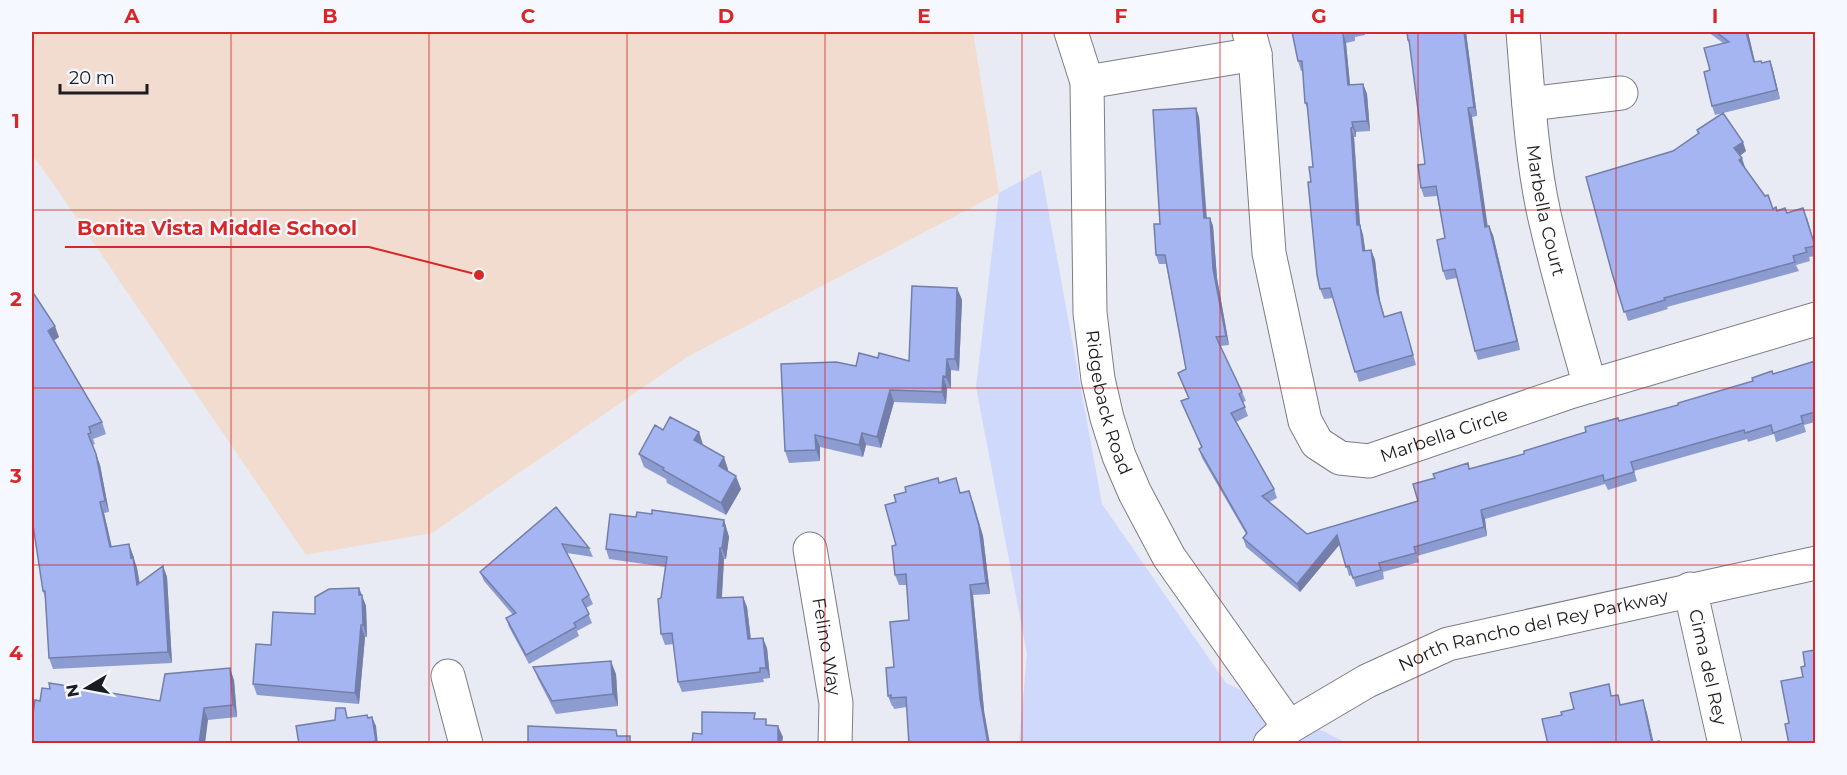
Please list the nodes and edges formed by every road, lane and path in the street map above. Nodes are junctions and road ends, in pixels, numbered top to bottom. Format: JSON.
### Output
{"nodes":[{"id":1,"x":1071,"y":32,"type":"edge"},
{"id":2,"x":1523,"y":32,"type":"edge"},
{"id":3,"x":1252,"y":43,"type":"edge"},
{"id":4,"x":1087,"y":82,"type":"junction"},
{"id":5,"x":1621,"y":93,"type":"dead end"},
{"id":6,"x":1529,"y":104,"type":"junction"},
{"id":7,"x":1815,"y":319,"type":"edge"},
{"id":8,"x":1590,"y":386,"type":"junction"},
{"id":9,"x":810,"y":549,"type":"dead end"},
{"id":10,"x":1815,"y":562,"type":"edge"},
{"id":11,"x":1690,"y":589,"type":"junction"},
{"id":12,"x":448,"y":676,"type":"dead end"},
{"id":13,"x":1280,"y":735,"type":"edge"},
{"id":14,"x":466,"y":744,"type":"edge"},
{"id":15,"x":835,"y":744,"type":"edge"},
{"id":16,"x":1725,"y":744,"type":"edge"}],
"edges":[{"from":1,"to":4,"type":"street","name":"Ridgeback Road"},
{"from":2,"to":6,"type":"street","name":"Marbella Court"},
{"from":3,"to":4,"type":"street","name":"Marbella Circle"},
{"from":3,"to":8,"type":"street","name":"Marbella Circle"},
{"from":4,"to":13,"type":"street","name":"Ridgeback Road"},
{"from":5,"to":6,"type":"street"},
{"from":6,"to":8,"type":"street","name":"Marbella Court"},
{"from":7,"to":8,"type":"street","name":"Marbella Circle"},
{"from":9,"to":15,"type":"street","name":"Felino Way"},
{"from":10,"to":11,"type":"street","name":"North Rancho del Rey Parkway"},
{"from":11,"to":13,"type":"street","name":"North Rancho del Rey Parkway"},
{"from":11,"to":16,"type":"street","name":"Cima del Rey"},
{"from":12,"to":14,"type":"street"}]}
